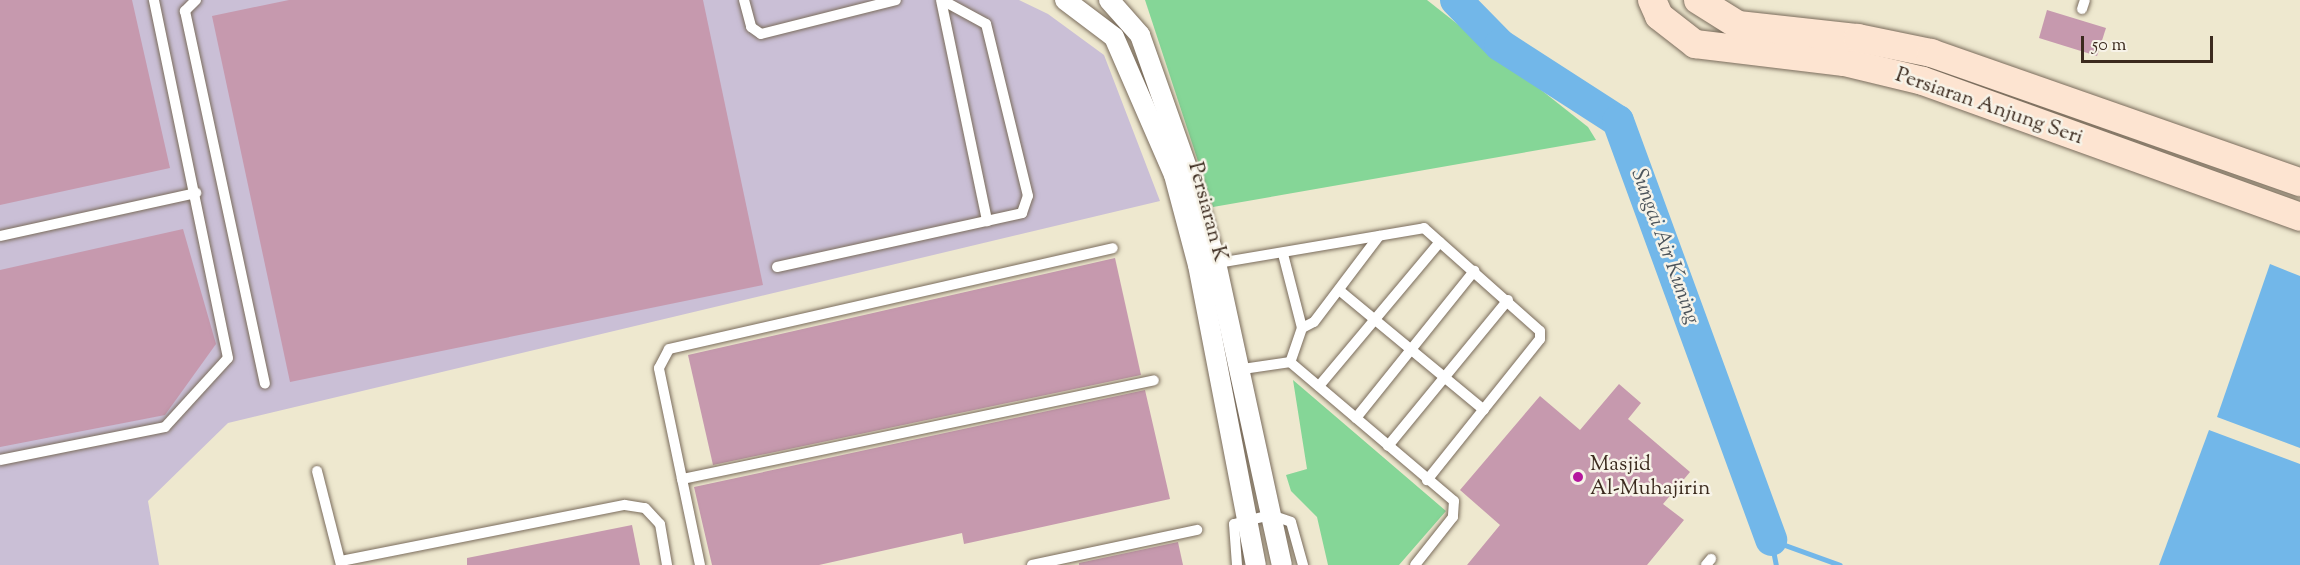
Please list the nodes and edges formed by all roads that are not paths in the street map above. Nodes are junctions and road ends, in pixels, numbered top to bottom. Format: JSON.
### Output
{"nodes":[{"id":1,"x":154,"y":0,"type":"edge"},
{"id":2,"x":196,"y":0,"type":"edge"},
{"id":3,"x":744,"y":0,"type":"edge"},
{"id":4,"x":896,"y":0,"type":"edge"},
{"id":5,"x":942,"y":0,"type":"edge"},
{"id":6,"x":1065,"y":0,"type":"edge"},
{"id":7,"x":1109,"y":0,"type":"edge"},
{"id":8,"x":1652,"y":0,"type":"edge"},
{"id":9,"x":1698,"y":0,"type":"edge"},
{"id":10,"x":2300,"y":182,"type":"edge"},
{"id":11,"x":196,"y":193,"type":"junction"},
{"id":12,"x":2300,"y":217,"type":"edge"},
{"id":13,"x":987,"y":221,"type":"junction"},
{"id":14,"x":0,"y":236,"type":"edge"},
{"id":15,"x":1379,"y":236,"type":"junction"},
{"id":16,"x":1440,"y":242,"type":"junction"},
{"id":17,"x":1113,"y":248,"type":"dead end"},
{"id":18,"x":1283,"y":254,"type":"junction"},
{"id":19,"x":1207,"y":264,"type":"junction"},
{"id":20,"x":777,"y":267,"type":"dead end"},
{"id":21,"x":1474,"y":271,"type":"junction"},
{"id":22,"x":1339,"y":290,"type":"junction"},
{"id":23,"x":1508,"y":300,"type":"junction"},
{"id":24,"x":1375,"y":320,"type":"junction"},
{"id":25,"x":1302,"y":328,"type":"junction"},
{"id":26,"x":1410,"y":350,"type":"junction"},
{"id":27,"x":1290,"y":362,"type":"junction"},
{"id":28,"x":1239,"y":369,"type":"junction"},
{"id":29,"x":1215,"y":374,"type":"junction"},
{"id":30,"x":1443,"y":378,"type":"junction"},
{"id":31,"x":1154,"y":380,"type":"dead end"},
{"id":32,"x":265,"y":383,"type":"dead end"},
{"id":33,"x":1319,"y":386,"type":"junction"},
{"id":34,"x":1484,"y":410,"type":"junction"},
{"id":35,"x":1356,"y":418,"type":"junction"},
{"id":36,"x":1388,"y":446,"type":"junction"},
{"id":37,"x":0,"y":460,"type":"edge"},
{"id":38,"x":317,"y":471,"type":"dead end"},
{"id":39,"x":682,"y":479,"type":"junction"},
{"id":40,"x":1427,"y":480,"type":"junction"},
{"id":41,"x":1271,"y":514,"type":"junction"},
{"id":42,"x":1246,"y":519,"type":"junction"},
{"id":43,"x":1197,"y":530,"type":"dead end"},
{"id":44,"x":341,"y":563,"type":"edge"},
{"id":45,"x":667,"y":565,"type":"edge"},
{"id":46,"x":700,"y":565,"type":"edge"},
{"id":47,"x":1032,"y":565,"type":"edge"},
{"id":48,"x":1237,"y":565,"type":"edge"},
{"id":49,"x":1256,"y":565,"type":"edge"},
{"id":50,"x":1282,"y":565,"type":"edge"},
{"id":51,"x":1303,"y":565,"type":"edge"},
{"id":52,"x":1415,"y":565,"type":"edge"}],
"edges":[{"from":1,"to":11,"type":"lane"},
{"from":2,"to":32,"type":"lane"},
{"from":3,"to":4,"type":"lane"},
{"from":5,"to":13,"type":"lane"},
{"from":5,"to":13,"type":"lane"},
{"from":6,"to":19,"type":"street","name":"Persiaran K"},
{"from":7,"to":19,"type":"street","name":"Persiaran K"},
{"from":8,"to":12,"type":"street","name":"Persiaran Anjung Seri"},
{"from":9,"to":10,"type":"street","name":"Persiaran Anjung Seri"},
{"from":11,"to":14,"type":"lane"},
{"from":11,"to":37,"type":"lane"},
{"from":13,"to":20,"type":"lane"},
{"from":15,"to":16,"type":"lane"},
{"from":15,"to":18,"type":"lane"},
{"from":15,"to":22,"type":"lane"},
{"from":16,"to":21,"type":"lane"},
{"from":16,"to":24,"type":"lane"},
{"from":17,"to":39,"type":"lane"},
{"from":18,"to":19,"type":"lane"},
{"from":18,"to":25,"type":"lane"},
{"from":19,"to":28,"type":"street","name":"Persiaran K"},
{"from":19,"to":29,"type":"street","name":"Persiaran K"},
{"from":21,"to":23,"type":"lane"},
{"from":21,"to":26,"type":"lane"},
{"from":22,"to":24,"type":"lane"},
{"from":22,"to":25,"type":"lane"},
{"from":23,"to":30,"type":"lane"},
{"from":23,"to":34,"type":"lane"},
{"from":24,"to":26,"type":"lane"},
{"from":24,"to":33,"type":"lane"},
{"from":25,"to":27,"type":"lane"},
{"from":26,"to":30,"type":"lane"},
{"from":26,"to":35,"type":"lane"},
{"from":27,"to":28,"type":"lane"},
{"from":27,"to":33,"type":"lane"},
{"from":28,"to":29,"type":"lane"},
{"from":28,"to":41,"type":"street","name":"Persiaran K"},
{"from":29,"to":42,"type":"street","name":"Persiaran K"},
{"from":30,"to":34,"type":"lane"},
{"from":30,"to":36,"type":"lane"},
{"from":31,"to":39,"type":"lane"},
{"from":33,"to":35,"type":"lane"},
{"from":34,"to":40,"type":"lane"},
{"from":35,"to":36,"type":"lane"},
{"from":36,"to":40,"type":"lane"},
{"from":38,"to":44,"type":"lane"},
{"from":39,"to":46,"type":"lane"},
{"from":40,"to":52,"type":"lane"},
{"from":41,"to":42,"type":"lane"},
{"from":41,"to":50,"type":"street","name":"Persiaran K"},
{"from":41,"to":51,"type":"lane"},
{"from":42,"to":48,"type":"lane"},
{"from":42,"to":49,"type":"street","name":"Persiaran K"},
{"from":43,"to":47,"type":"lane"},
{"from":44,"to":45,"type":"lane"}]}
